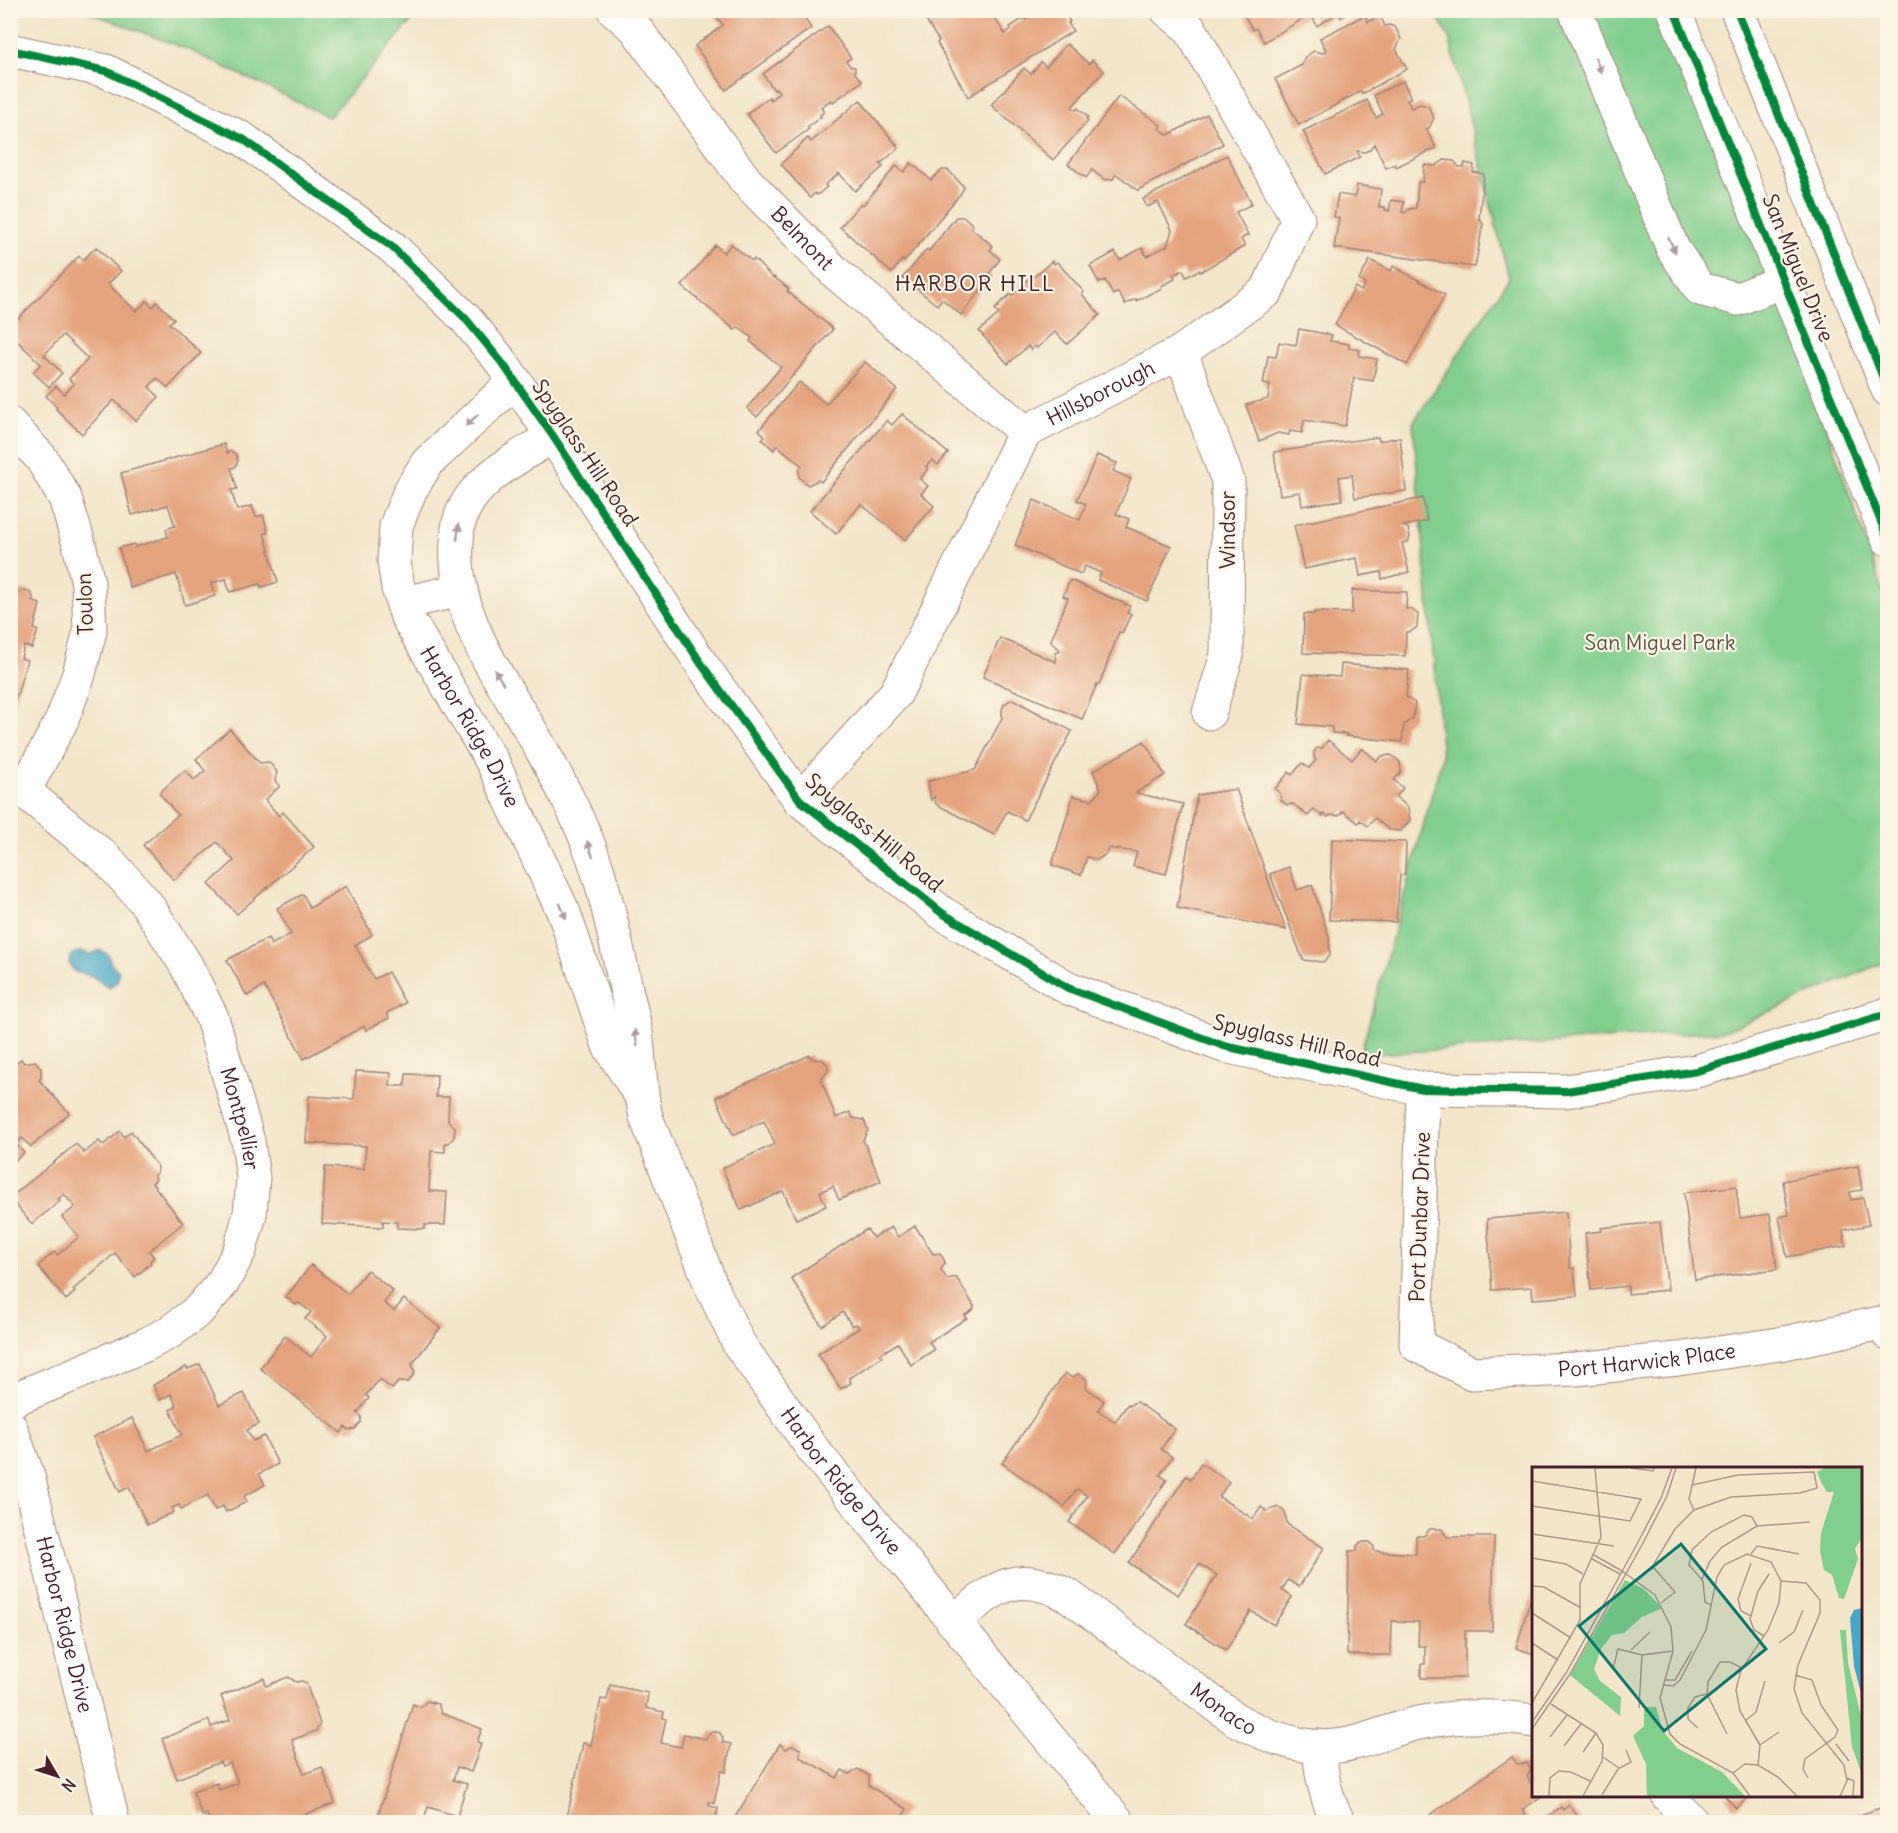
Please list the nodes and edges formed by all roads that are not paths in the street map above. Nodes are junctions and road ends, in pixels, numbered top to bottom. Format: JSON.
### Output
{"nodes":[{"id":1,"x":614,"y":10,"type":"edge"},
{"id":2,"x":1167,"y":10,"type":"edge"},
{"id":3,"x":1575,"y":10,"type":"edge"},
{"id":4,"x":1674,"y":10,"type":"edge"},
{"id":5,"x":1737,"y":10,"type":"edge"},
{"id":6,"x":10,"y":50,"type":"edge"},
{"id":7,"x":1783,"y":281,"type":"junction"},
{"id":8,"x":1181,"y":352,"type":"junction"},
{"id":9,"x":515,"y":381,"type":"junction"},
{"id":10,"x":1887,"y":390,"type":"edge"},
{"id":11,"x":10,"y":424,"type":"edge"},
{"id":12,"x":1025,"y":432,"type":"junction"},
{"id":13,"x":553,"y":436,"type":"junction"},
{"id":14,"x":1887,"y":539,"type":"edge"},
{"id":15,"x":461,"y":590,"type":"junction"},
{"id":16,"x":403,"y":603,"type":"junction"},
{"id":17,"x":1209,"y":713,"type":"dead end"},
{"id":18,"x":17,"y":789,"type":"edge"},
{"id":19,"x":800,"y":800,"type":"junction"},
{"id":20,"x":1887,"y":1014,"type":"edge"},
{"id":21,"x":1423,"y":1089,"type":"junction"},
{"id":22,"x":642,"y":1096,"type":"junction"},
{"id":23,"x":1884,"y":1329,"type":"edge"},
{"id":24,"x":1416,"y":1345,"type":"joint"},
{"id":25,"x":10,"y":1401,"type":"edge"},
{"id":26,"x":10,"y":1426,"type":"edge"},
{"id":27,"x":953,"y":1622,"type":"junction"},
{"id":28,"x":1532,"y":1721,"type":"edge"},
{"id":29,"x":1318,"y":1746,"type":"junction"},
{"id":30,"x":1669,"y":1797,"type":"edge"},
{"id":31,"x":113,"y":1822,"type":"edge"},
{"id":32,"x":1118,"y":1822,"type":"edge"},
{"id":33,"x":1339,"y":1822,"type":"edge"},
{"id":34,"x":1692,"y":1822,"type":"edge"}],
"edges":[{"from":1,"to":12,"type":"street","name":"Belmont"},
{"from":2,"to":8,"type":"street","name":"Hillsborough"},
{"from":3,"to":7,"type":"street","one_way":true},
{"from":4,"to":7,"type":"street","name":"San Miguel Drive"},
{"from":5,"to":10,"type":"street","name":"San Miguel Drive"},
{"from":6,"to":9,"type":"street","name":"Spyglass Hill Road"},
{"from":7,"to":14,"type":"street","name":"San Miguel Drive"},
{"from":8,"to":12,"type":"street","name":"Hillsborough"},
{"from":8,"to":17,"type":"street","name":"Windsor"},
{"from":9,"to":13,"type":"street","name":"Spyglass Hill Road"},
{"from":9,"to":16,"type":"street","name":"Harbor Ridge Drive","one_way":true},
{"from":11,"to":18,"type":"street","name":"Toulon"},
{"from":12,"to":19,"type":"street","name":"Hillsborough"},
{"from":15,"to":13,"type":"street","name":"Harbor Ridge Drive","one_way":true},
{"from":13,"to":19,"type":"street","name":"Spyglass Hill Road"},
{"from":15,"to":16,"type":"street"},
{"from":22,"to":15,"type":"street","name":"Harbor Ridge Drive","one_way":true},
{"from":16,"to":22,"type":"street","name":"Harbor Ridge Drive","one_way":true},
{"from":18,"to":25,"type":"street","name":"Montpellier"},
{"from":19,"to":21,"type":"street","name":"Spyglass Hill Road"},
{"from":20,"to":21,"type":"street","name":"Spyglass Hill Road"},
{"from":21,"to":24,"type":"street","name":"Port Dunbar Drive"},
{"from":22,"to":27,"type":"street","name":"Harbor Ridge Drive"},
{"from":23,"to":24,"type":"street","name":"Port Harwick Place"},
{"from":26,"to":31,"type":"street","name":"Harbor Ridge Drive"},
{"from":27,"to":29,"type":"street","name":"Monaco"},
{"from":27,"to":32,"type":"street","name":"Harbor Ridge Drive"},
{"from":28,"to":29,"type":"street","name":"Monaco"},
{"from":29,"to":33,"type":"street"},
{"from":30,"to":34,"type":"street"}]}
